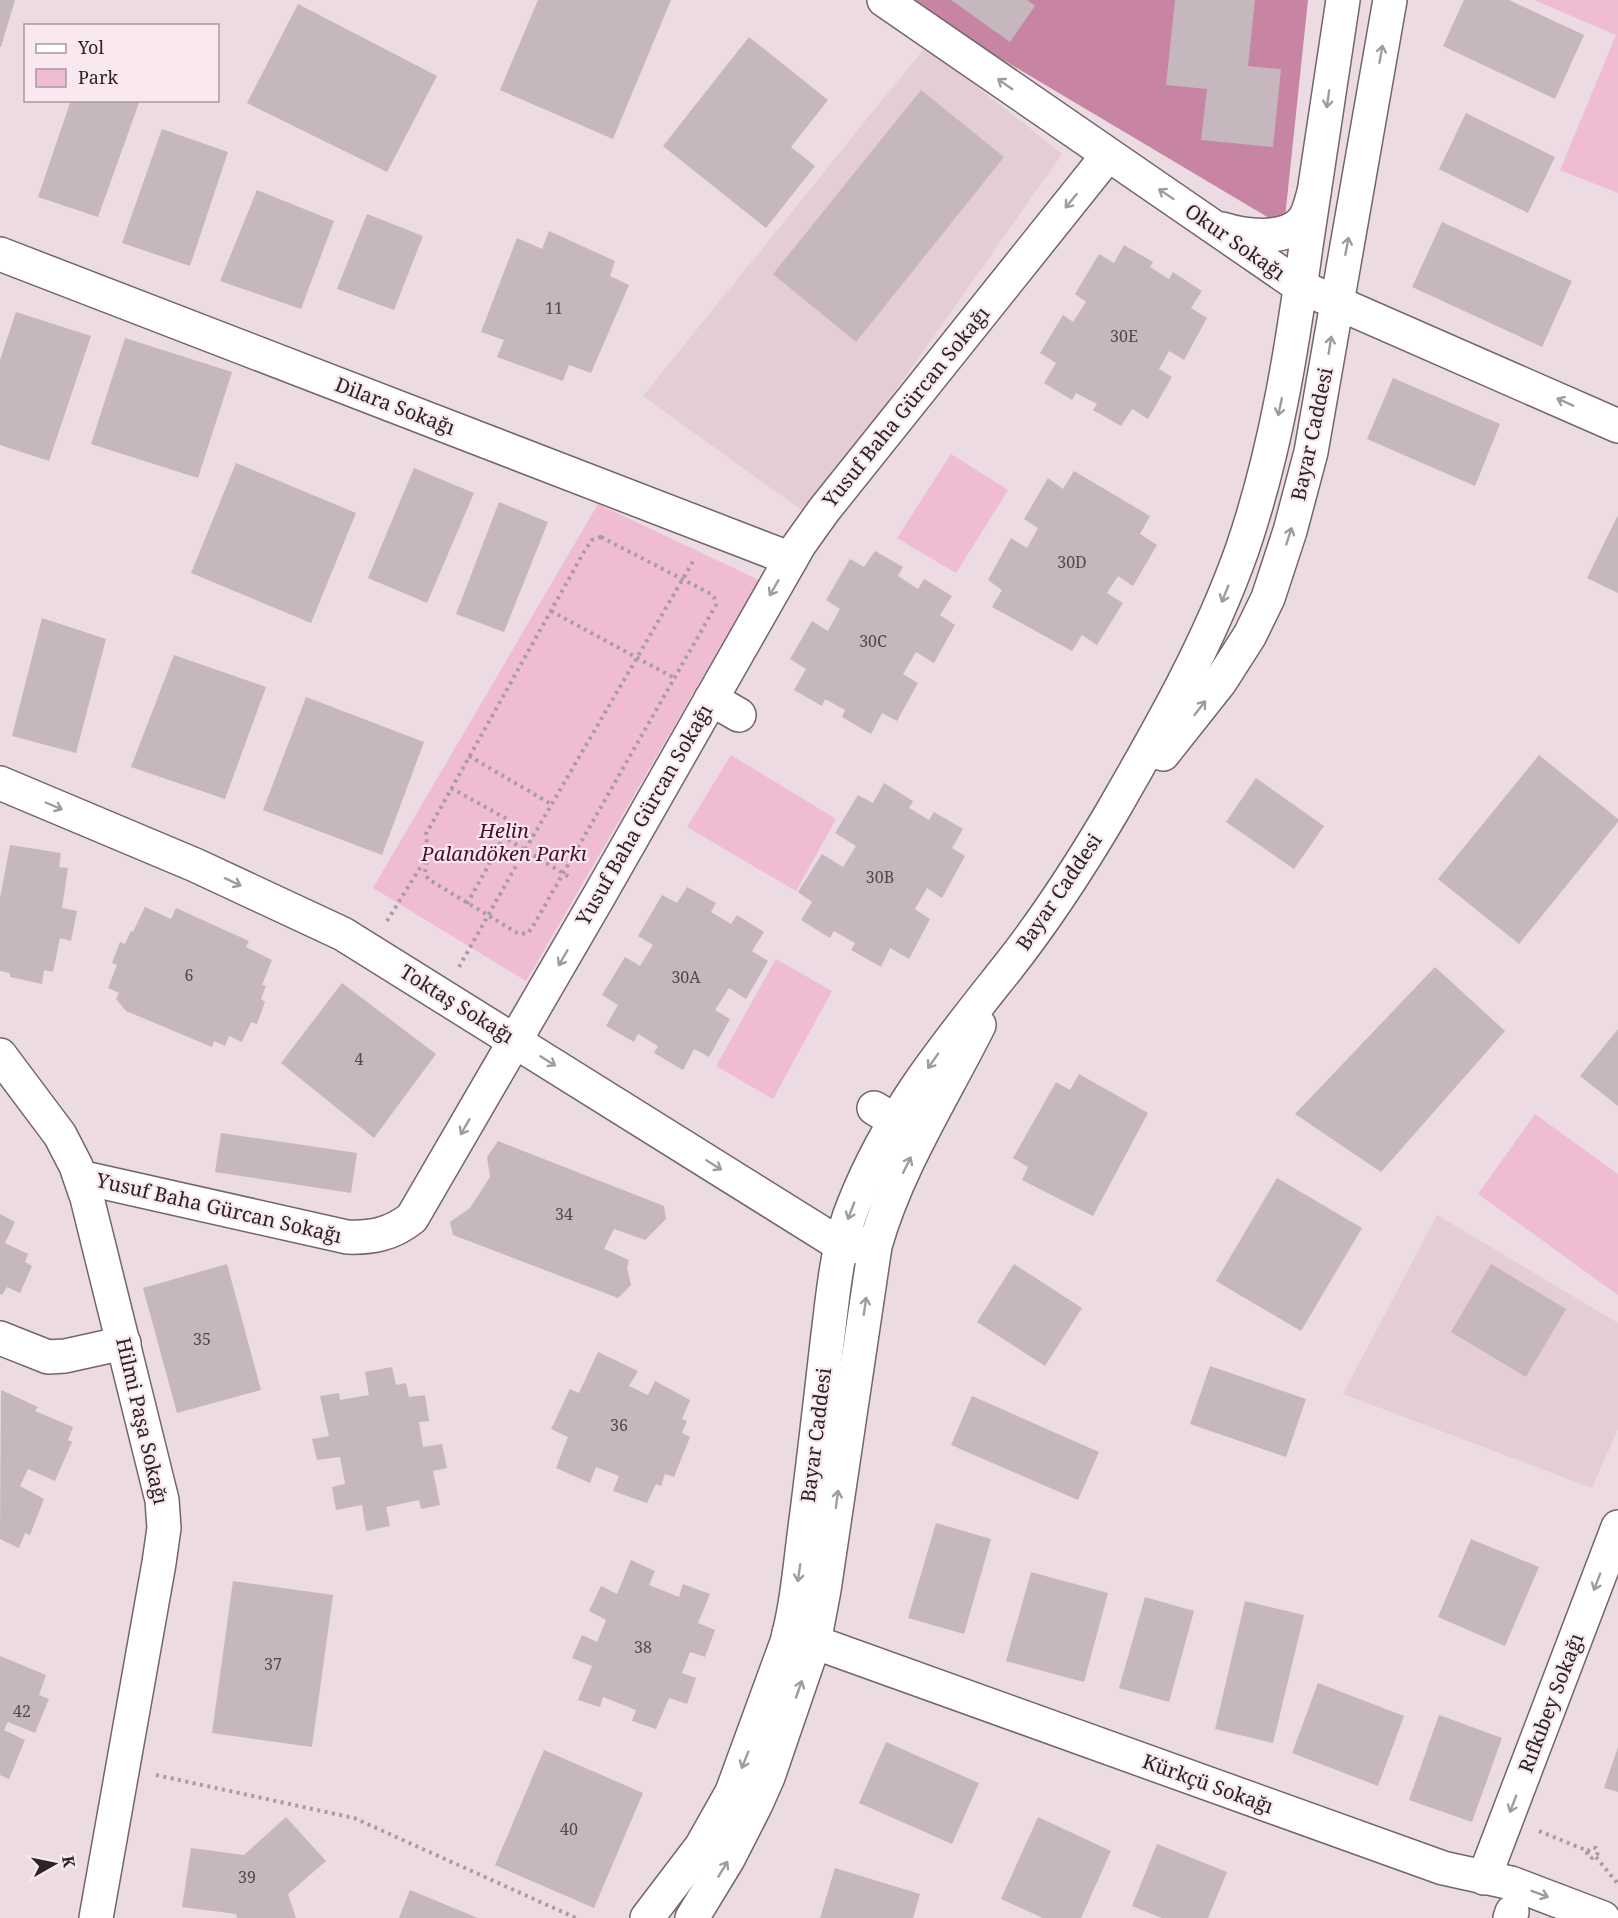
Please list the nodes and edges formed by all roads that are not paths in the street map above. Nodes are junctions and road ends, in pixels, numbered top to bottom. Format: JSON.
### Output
{"nodes":[{"id":1,"x":884,"y":0,"type":"edge"},
{"id":2,"x":1342,"y":0,"type":"edge"},
{"id":3,"x":1390,"y":0,"type":"edge"},
{"id":4,"x":1108,"y":155,"type":"junction"},
{"id":5,"x":1315,"y":186,"type":"junction"},
{"id":6,"x":1215,"y":227,"type":"junction"},
{"id":7,"x":0,"y":254,"type":"edge"},
{"id":8,"x":1301,"y":287,"type":"junction"},
{"id":9,"x":1337,"y":303,"type":"junction"},
{"id":10,"x":1618,"y":426,"type":"edge"},
{"id":11,"x":791,"y":559,"type":"junction"},
{"id":12,"x":711,"y":699,"type":"junction"},
{"id":13,"x":739,"y":715,"type":"dead end"},
{"id":14,"x":0,"y":783,"type":"edge"},
{"id":15,"x":1109,"y":817,"type":"junction"},
{"id":16,"x":1009,"y":966,"type":"junction"},
{"id":17,"x":515,"y":1040,"type":"junction"},
{"id":18,"x":0,"y":1055,"type":"edge"},
{"id":19,"x":80,"y":1177,"type":"junction"},
{"id":20,"x":883,"y":1219,"type":"junction"},
{"id":21,"x":841,"y":1245,"type":"junction"},
{"id":22,"x":0,"y":1338,"type":"edge"},
{"id":23,"x":124,"y":1343,"type":"junction"},
{"id":24,"x":1618,"y":1527,"type":"edge"},
{"id":25,"x":802,"y":1638,"type":"junction"},
{"id":26,"x":1484,"y":1878,"type":"junction"},
{"id":27,"x":96,"y":1918,"type":"edge"},
{"id":28,"x":648,"y":1918,"type":"edge"},
{"id":29,"x":692,"y":1918,"type":"edge"},
{"id":30,"x":1604,"y":1918,"type":"edge"}],
"edges":[{"from":4,"to":1,"type":"street","name":"Okur Sokağı","one_way":true},
{"from":2,"to":5,"type":"street","name":"Bayar Caddesi","one_way":true},
{"from":9,"to":3,"type":"street","name":"Bayar Caddesi","one_way":true},
{"from":6,"to":4,"type":"street","name":"Okur Sokağı","one_way":true},
{"from":4,"to":11,"type":"street","name":"Yusuf Baha Gürcan Sokağı","one_way":true},
{"from":5,"to":6,"type":"street"},
{"from":5,"to":8,"type":"street","name":"Bayar Caddesi"},
{"from":6,"to":8,"type":"street","name":"Okur Sokağı"},
{"from":7,"to":11,"type":"street","name":"Dilara Sokağı"},
{"from":8,"to":9,"type":"street","name":"Okur Sokağı"},
{"from":8,"to":15,"type":"street","name":"Bayar Caddesi","one_way":true},
{"from":10,"to":9,"type":"street","name":"Okur Sokağı","one_way":true},
{"from":15,"to":9,"type":"street","name":"Bayar Caddesi","one_way":true},
{"from":11,"to":12,"type":"street","name":"Yusuf Baha Gürcan Sokağı","one_way":true},
{"from":12,"to":13,"type":"street"},
{"from":12,"to":17,"type":"street","name":"Yusuf Baha Gürcan Sokağı","one_way":true},
{"from":14,"to":17,"type":"street","name":"Toktaş Sokağı","one_way":true},
{"from":15,"to":16,"type":"street","name":"Bayar Caddesi"},
{"from":20,"to":16,"type":"street","name":"Bayar Caddesi","one_way":true},
{"from":16,"to":21,"type":"street","name":"Bayar Caddesi","one_way":true},
{"from":17,"to":19,"type":"street","name":"Yusuf Baha Gürcan Sokağı","one_way":true},
{"from":17,"to":21,"type":"street","name":"Toktaş Sokağı","one_way":true},
{"from":18,"to":19,"type":"street","name":"Hilmi Paşa Sokağı"},
{"from":19,"to":23,"type":"street","name":"Hilmi Paşa Sokağı"},
{"from":20,"to":21,"type":"street"},
{"from":25,"to":20,"type":"street","name":"Bayar Caddesi","one_way":true},
{"from":21,"to":25,"type":"street","name":"Bayar Caddesi","one_way":true},
{"from":22,"to":23,"type":"street"},
{"from":23,"to":27,"type":"street","name":"Hilmi Paşa Sokağı"},
{"from":24,"to":26,"type":"street","name":"Rıfkıbey Sokağı","one_way":true},
{"from":25,"to":26,"type":"street","name":"Kürkçü Sokağı"},
{"from":25,"to":28,"type":"street","name":"Bayar Caddesi","one_way":true},
{"from":29,"to":25,"type":"street","name":"Bayar Caddesi","one_way":true},
{"from":26,"to":30,"type":"street","name":"Kürkçü Sokağı","one_way":true}]}
